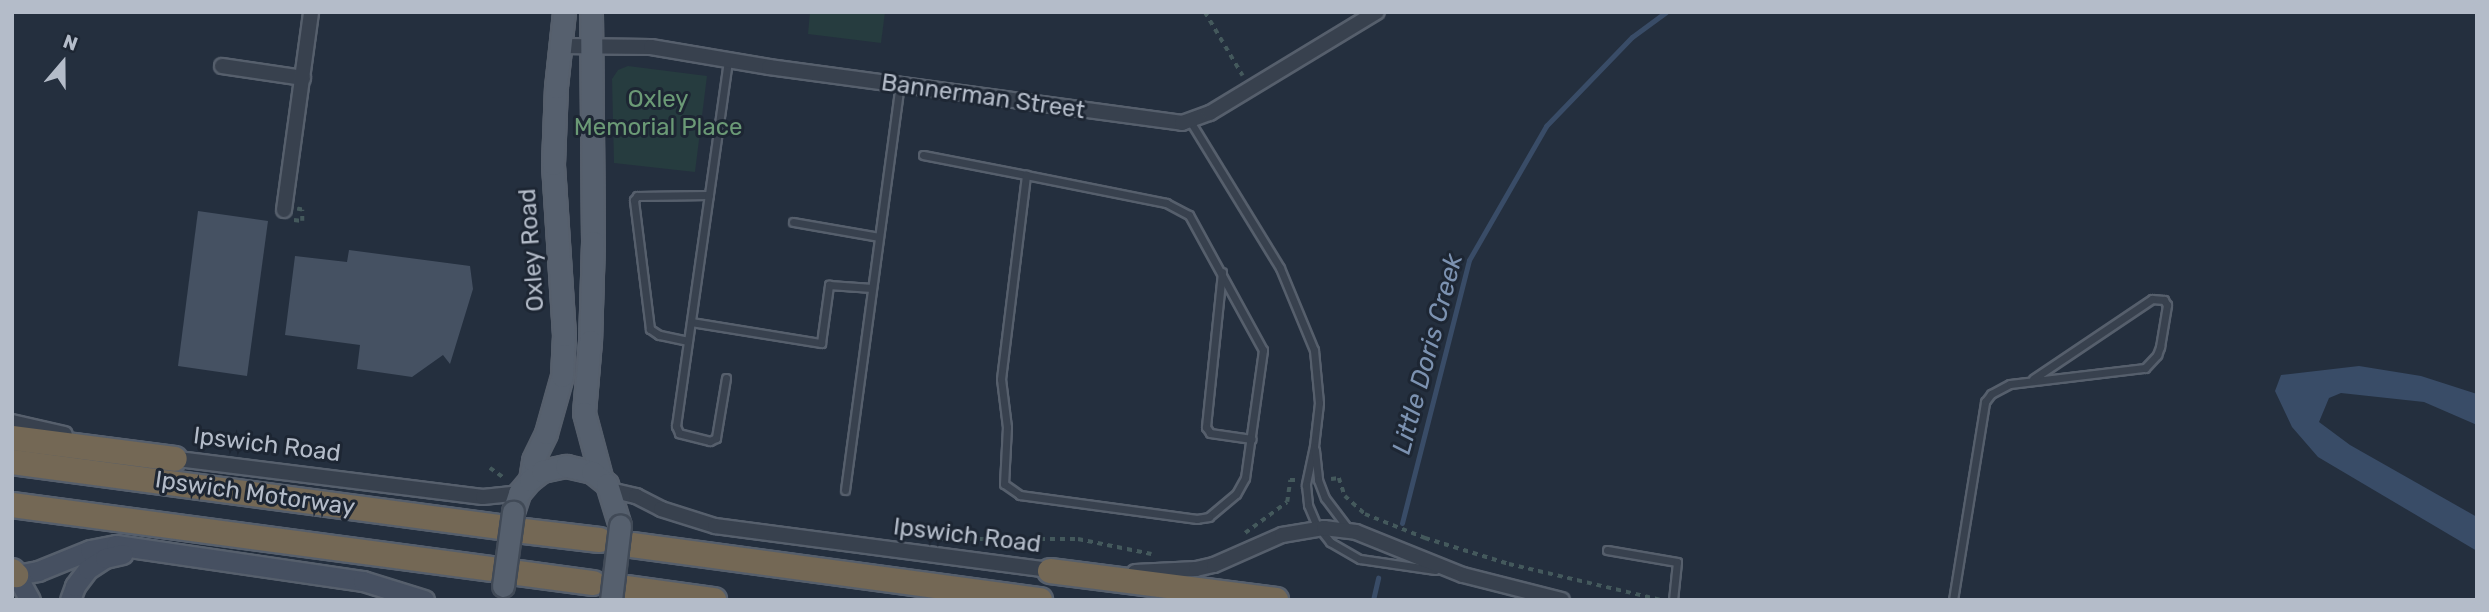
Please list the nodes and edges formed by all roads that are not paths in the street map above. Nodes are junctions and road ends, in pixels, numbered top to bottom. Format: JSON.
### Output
{"nodes":[{"id":1,"x":311,"y":12,"type":"edge"},
{"id":2,"x":565,"y":12,"type":"edge"},
{"id":3,"x":591,"y":12,"type":"edge"},
{"id":4,"x":1377,"y":12,"type":"edge"},
{"id":5,"x":591,"y":45,"type":"junction"},
{"id":6,"x":561,"y":46,"type":"junction"},
{"id":7,"x":728,"y":60,"type":"junction"},
{"id":8,"x":222,"y":66,"type":"dead end"},
{"id":9,"x":303,"y":78,"type":"junction"},
{"id":10,"x":900,"y":85,"type":"junction"},
{"id":11,"x":1190,"y":121,"type":"junction"},
{"id":12,"x":923,"y":155,"type":"dead end"},
{"id":13,"x":1026,"y":175,"type":"junction"},
{"id":14,"x":709,"y":195,"type":"junction"},
{"id":15,"x":285,"y":210,"type":"dead end"},
{"id":16,"x":793,"y":222,"type":"dead end"},
{"id":17,"x":879,"y":237,"type":"junction"},
{"id":18,"x":1222,"y":272,"type":"junction"},
{"id":19,"x":872,"y":288,"type":"junction"},
{"id":20,"x":691,"y":322,"type":"junction"},
{"id":21,"x":688,"y":341,"type":"junction"},
{"id":22,"x":726,"y":378,"type":"dead end"},
{"id":23,"x":2033,"y":379,"type":"junction"},
{"id":24,"x":12,"y":422,"type":"edge"},
{"id":25,"x":12,"y":438,"type":"edge"},
{"id":26,"x":1252,"y":439,"type":"junction"},
{"id":27,"x":1314,"y":446,"type":"junction"},
{"id":28,"x":175,"y":459,"type":"junction"},
{"id":29,"x":12,"y":462,"type":"edge"},
{"id":30,"x":605,"y":484,"type":"junction"},
{"id":31,"x":845,"y":490,"type":"dead end"},
{"id":32,"x":12,"y":505,"type":"edge"},
{"id":33,"x":516,"y":508,"type":"junction"},
{"id":34,"x":1318,"y":528,"type":"junction"},
{"id":35,"x":1351,"y":531,"type":"junction"},
{"id":36,"x":626,"y":535,"type":"junction"},
{"id":37,"x":599,"y":540,"type":"dead end"},
{"id":38,"x":1607,"y":550,"type":"dead end"},
{"id":39,"x":156,"y":552,"type":"junction"},
{"id":40,"x":1050,"y":571,"type":"junction"},
{"id":41,"x":13,"y":573,"type":"edge"},
{"id":42,"x":1463,"y":575,"type":"junction"},
{"id":43,"x":504,"y":582,"type":"edge"},
{"id":44,"x":610,"y":590,"type":"edge"},
{"id":45,"x":30,"y":600,"type":"edge"},
{"id":46,"x":70,"y":600,"type":"edge"},
{"id":47,"x":424,"y":600,"type":"edge"},
{"id":48,"x":714,"y":600,"type":"edge"},
{"id":49,"x":1040,"y":600,"type":"edge"},
{"id":50,"x":1276,"y":600,"type":"edge"},
{"id":51,"x":1562,"y":600,"type":"edge"},
{"id":52,"x":1673,"y":600,"type":"edge"},
{"id":53,"x":1953,"y":600,"type":"edge"}],
"edges":[{"from":1,"to":9,"type":"street"},
{"from":2,"to":6,"type":"main road","name":"Oxley Road"},
{"from":3,"to":5,"type":"main road"},
{"from":4,"to":11,"type":"street","name":"Bannerman Street"},
{"from":5,"to":6,"type":"street","name":"Bannerman Street"},
{"from":5,"to":7,"type":"street","name":"Bannerman Street"},
{"from":5,"to":30,"type":"main road"},
{"from":6,"to":33,"type":"main road","name":"Oxley Road"},
{"from":7,"to":10,"type":"street","name":"Bannerman Street"},
{"from":7,"to":14,"type":"lane"},
{"from":8,"to":9,"type":"street"},
{"from":9,"to":15,"type":"street"},
{"from":10,"to":11,"type":"street","name":"Bannerman Street"},
{"from":10,"to":17,"type":"lane"},
{"from":11,"to":27,"type":"lane"},
{"from":12,"to":13,"type":"lane"},
{"from":13,"to":18,"type":"lane"},
{"from":13,"to":26,"type":"lane"},
{"from":14,"to":20,"type":"lane"},
{"from":14,"to":21,"type":"lane"},
{"from":16,"to":17,"type":"lane"},
{"from":17,"to":19,"type":"lane"},
{"from":18,"to":26,"type":"lane"},
{"from":18,"to":26,"type":"lane"},
{"from":19,"to":20,"type":"lane"},
{"from":19,"to":31,"type":"lane"},
{"from":20,"to":21,"type":"lane"},
{"from":21,"to":22,"type":"lane"},
{"from":23,"to":23,"type":"lane"},
{"from":23,"to":53,"type":"lane"},
{"from":24,"to":28,"type":"street","name":"Ipswich Road"},
{"from":25,"to":28,"type":"highway"},
{"from":27,"to":34,"type":"lane"},
{"from":27,"to":35,"type":"lane"},
{"from":28,"to":33,"type":"street","name":"Ipswich Road"},
{"from":29,"to":33,"type":"highway","name":"Ipswich Motorway"},
{"from":30,"to":33,"type":"main road"},
{"from":30,"to":36,"type":"main road"},
{"from":30,"to":40,"type":"street","name":"Ipswich Road"},
{"from":32,"to":43,"type":"highway","name":"Ipswich Motorway"},
{"from":33,"to":37,"type":"highway","name":"Ipswich Motorway"},
{"from":33,"to":43,"type":"main road","bridge":true},
{"from":34,"to":35,"type":"street","name":"Ipswich Road"},
{"from":34,"to":40,"type":"street","name":"Ipswich Road"},
{"from":34,"to":42,"type":"lane","name":"Ipswich Road"},
{"from":35,"to":42,"type":"street","name":"Ipswich Road"},
{"from":36,"to":44,"type":"main road","bridge":true},
{"from":36,"to":49,"type":"highway"},
{"from":38,"to":52,"type":"lane"},
{"from":39,"to":41,"type":"main road"},
{"from":39,"to":46,"type":"main road"},
{"from":39,"to":47,"type":"main road"},
{"from":40,"to":50,"type":"highway"},
{"from":41,"to":45,"type":"main road"},
{"from":42,"to":51,"type":"street","name":"Ipswich Road"},
{"from":43,"to":44,"type":"highway","name":"Ipswich Motorway"},
{"from":44,"to":48,"type":"highway","name":"Ipswich Motorway"}]}
